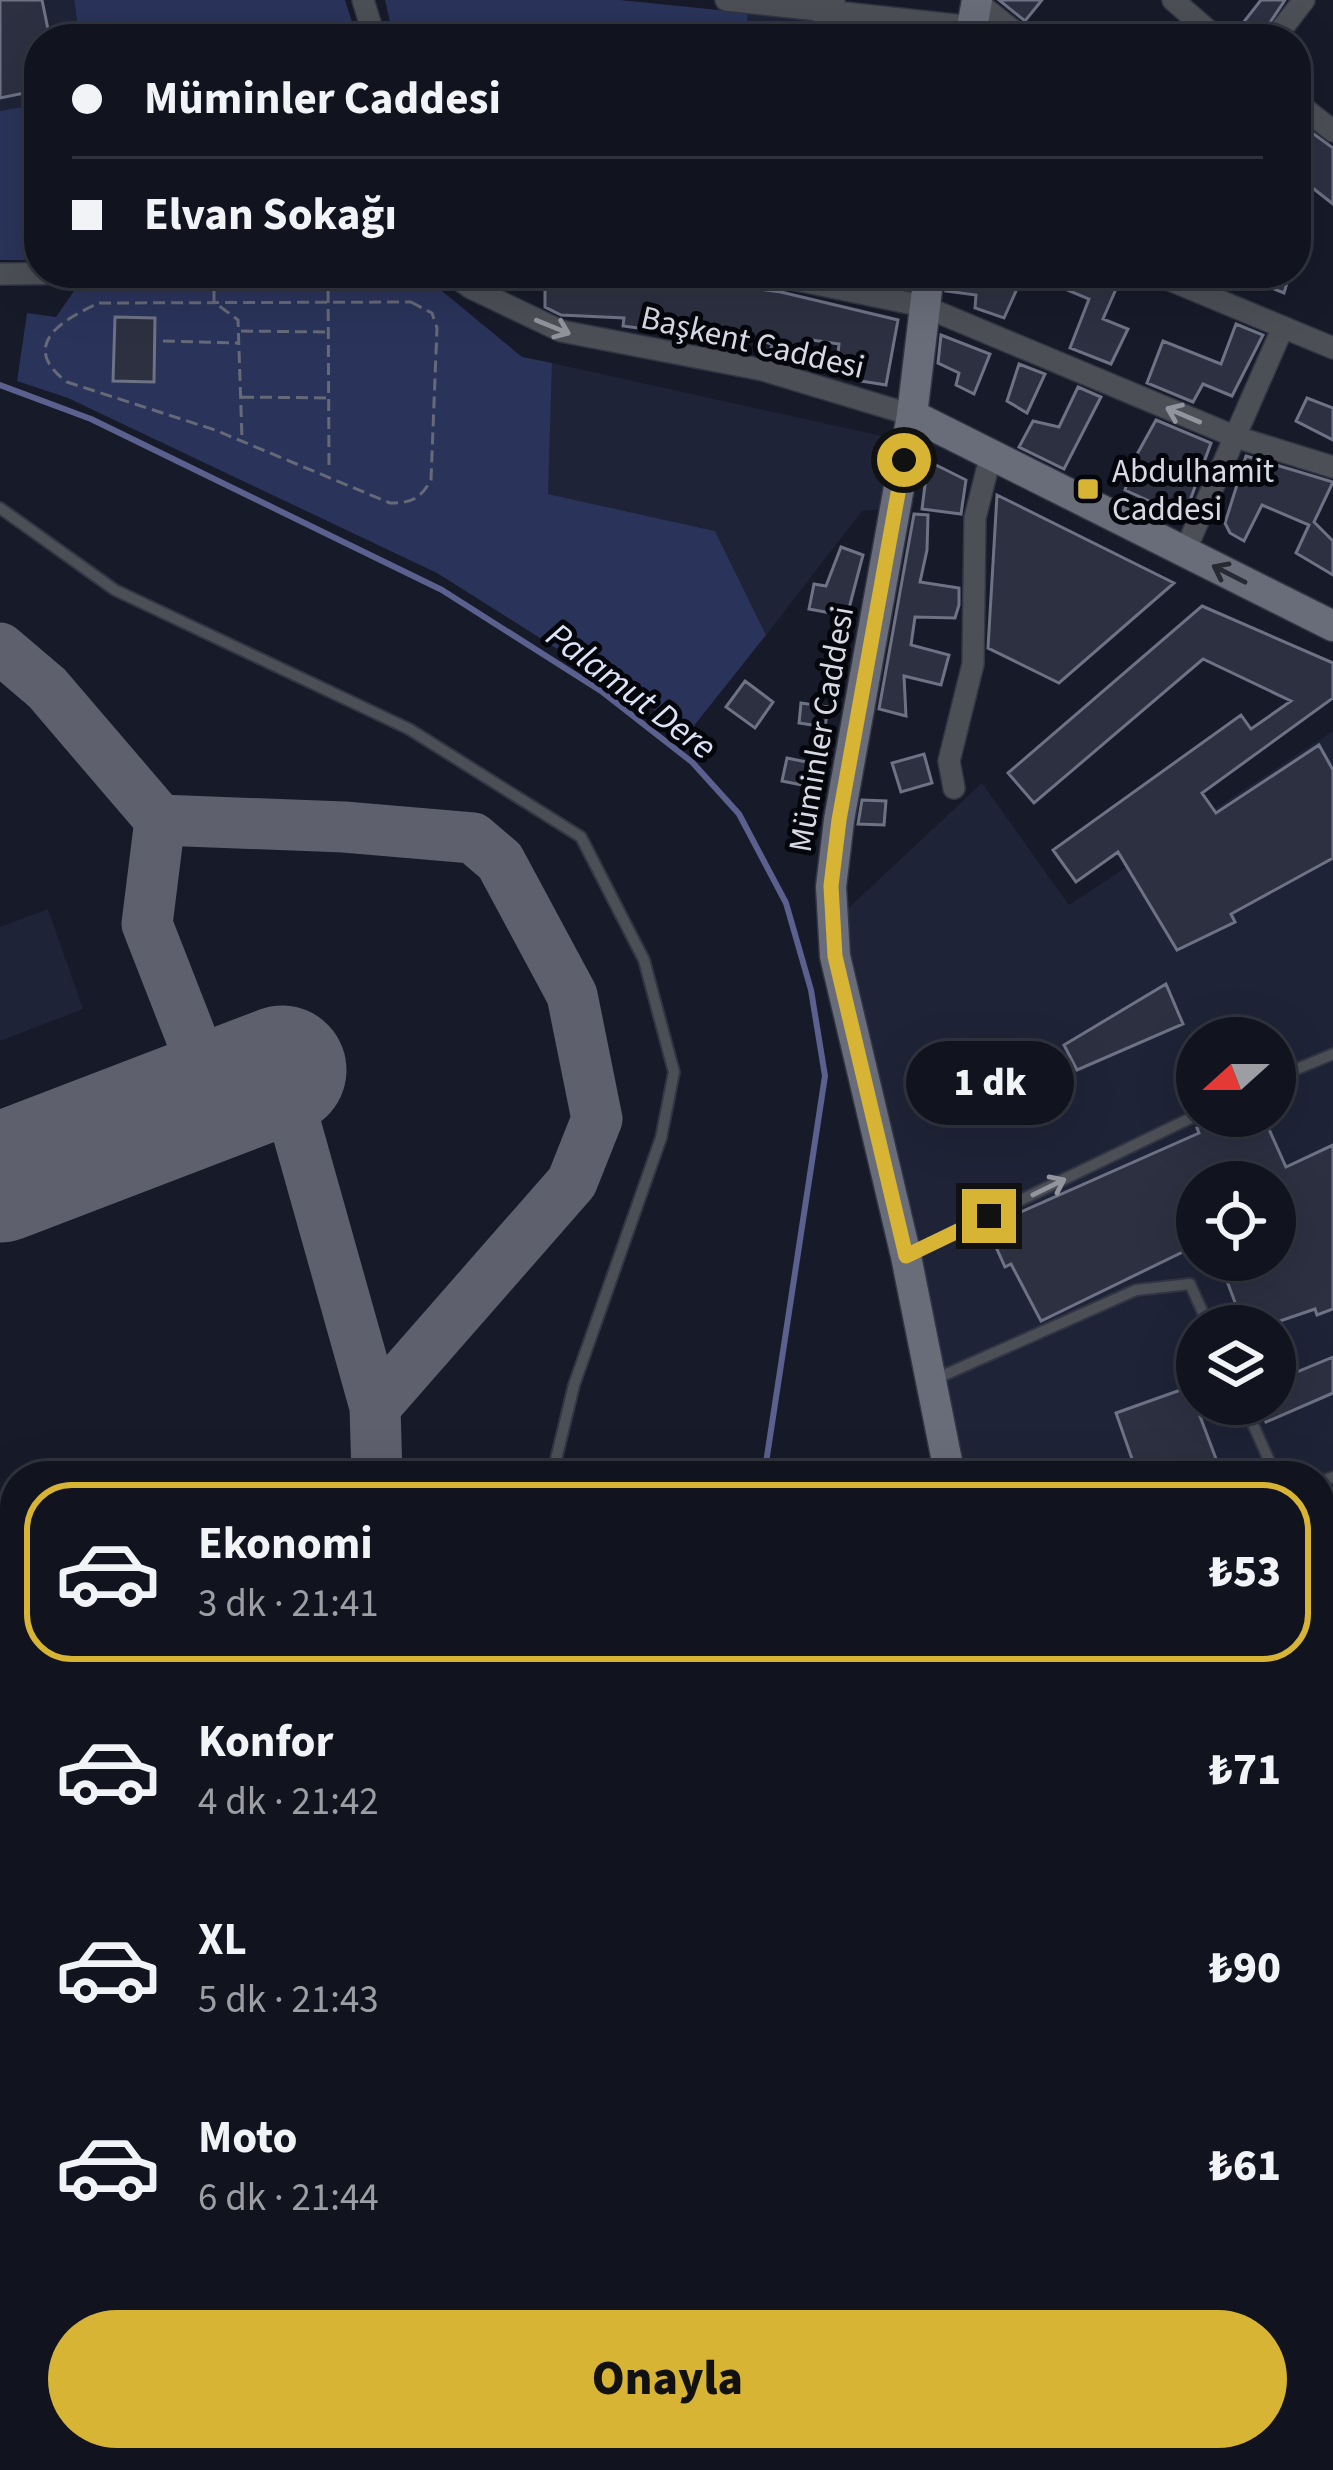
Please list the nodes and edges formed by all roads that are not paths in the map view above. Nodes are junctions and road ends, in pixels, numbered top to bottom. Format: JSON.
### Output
{"nodes":[{"id":1,"x":726,"y":0,"type":"edge"},
{"id":2,"x":1173,"y":0,"type":"edge"},
{"id":3,"x":1304,"y":0,"type":"edge"},
{"id":4,"x":830,"y":6,"type":"edge"},
{"id":5,"x":901,"y":11,"type":"edge"},
{"id":6,"x":974,"y":17,"type":"edge"},
{"id":7,"x":1201,"y":24,"type":"edge"},
{"id":8,"x":1286,"y":24,"type":"edge"},
{"id":9,"x":471,"y":288,"type":"edge"},
{"id":10,"x":836,"y":288,"type":"edge"},
{"id":11,"x":926,"y":288,"type":"edge"},
{"id":12,"x":1189,"y":288,"type":"edge"},
{"id":13,"x":923,"y":306,"type":"junction"},
{"id":14,"x":1282,"y":327,"type":"junction"},
{"id":15,"x":1333,"y":348,"type":"edge"},
{"id":16,"x":912,"y":415,"type":"junction"},
{"id":17,"x":1236,"y":437,"type":"junction"},
{"id":18,"x":992,"y":454,"type":"junction"},
{"id":19,"x":1333,"y":467,"type":"edge"},
{"id":20,"x":0,"y":508,"type":"edge"},
{"id":21,"x":1185,"y":551,"type":"junction"},
{"id":22,"x":1333,"y":626,"type":"edge"},
{"id":23,"x":954,"y":788,"type":"dead end"},
{"id":24,"x":1333,"y":1054,"type":"edge"},
{"id":25,"x":1296,"y":1069,"type":"edge"},
{"id":26,"x":1176,"y":1125,"type":"edge"},
{"id":27,"x":906,"y":1256,"type":"junction"},
{"id":28,"x":1200,"y":1305,"type":"edge"},
{"id":29,"x":930,"y":1382,"type":"junction"},
{"id":30,"x":1253,"y":1425,"type":"edge"},
{"id":31,"x":556,"y":1461,"type":"edge"},
{"id":32,"x":947,"y":1461,"type":"edge"},
{"id":33,"x":1269,"y":1461,"type":"edge"}],
"edges":[{"from":1,"to":4,"type":"street"},
{"from":2,"to":7,"type":"street"},
{"from":3,"to":8,"type":"street"},
{"from":4,"to":5,"type":"street"},
{"from":5,"to":6,"type":"street"},
{"from":9,"to":16,"type":"street","name":"Başkent Caddesi","one_way":true},
{"from":10,"to":13,"type":"street"},
{"from":11,"to":13,"type":"street","name":"Müminler Caddesi"},
{"from":12,"to":14,"type":"street"},
{"from":13,"to":16,"type":"street","name":"Müminler Caddesi"},
{"from":17,"to":13,"type":"street","one_way":true},
{"from":14,"to":15,"type":"street"},
{"from":14,"to":17,"type":"street"},
{"from":16,"to":18,"type":"street"},
{"from":16,"to":27,"type":"street","name":"Müminler Caddesi"},
{"from":17,"to":19,"type":"street"},
{"from":17,"to":21,"type":"street"},
{"from":18,"to":21,"type":"street"},
{"from":18,"to":23,"type":"street"},
{"from":20,"to":31,"type":"lane"},
{"from":22,"to":21,"type":"street","one_way":true},
{"from":24,"to":25,"type":"lane"},
{"from":27,"to":26,"type":"lane","one_way":true},
{"from":27,"to":29,"type":"street","name":"Müminler Caddesi"},
{"from":28,"to":29,"type":"lane"},
{"from":29,"to":32,"type":"street","name":"Müminler Caddesi"},
{"from":30,"to":33,"type":"lane"}]}
